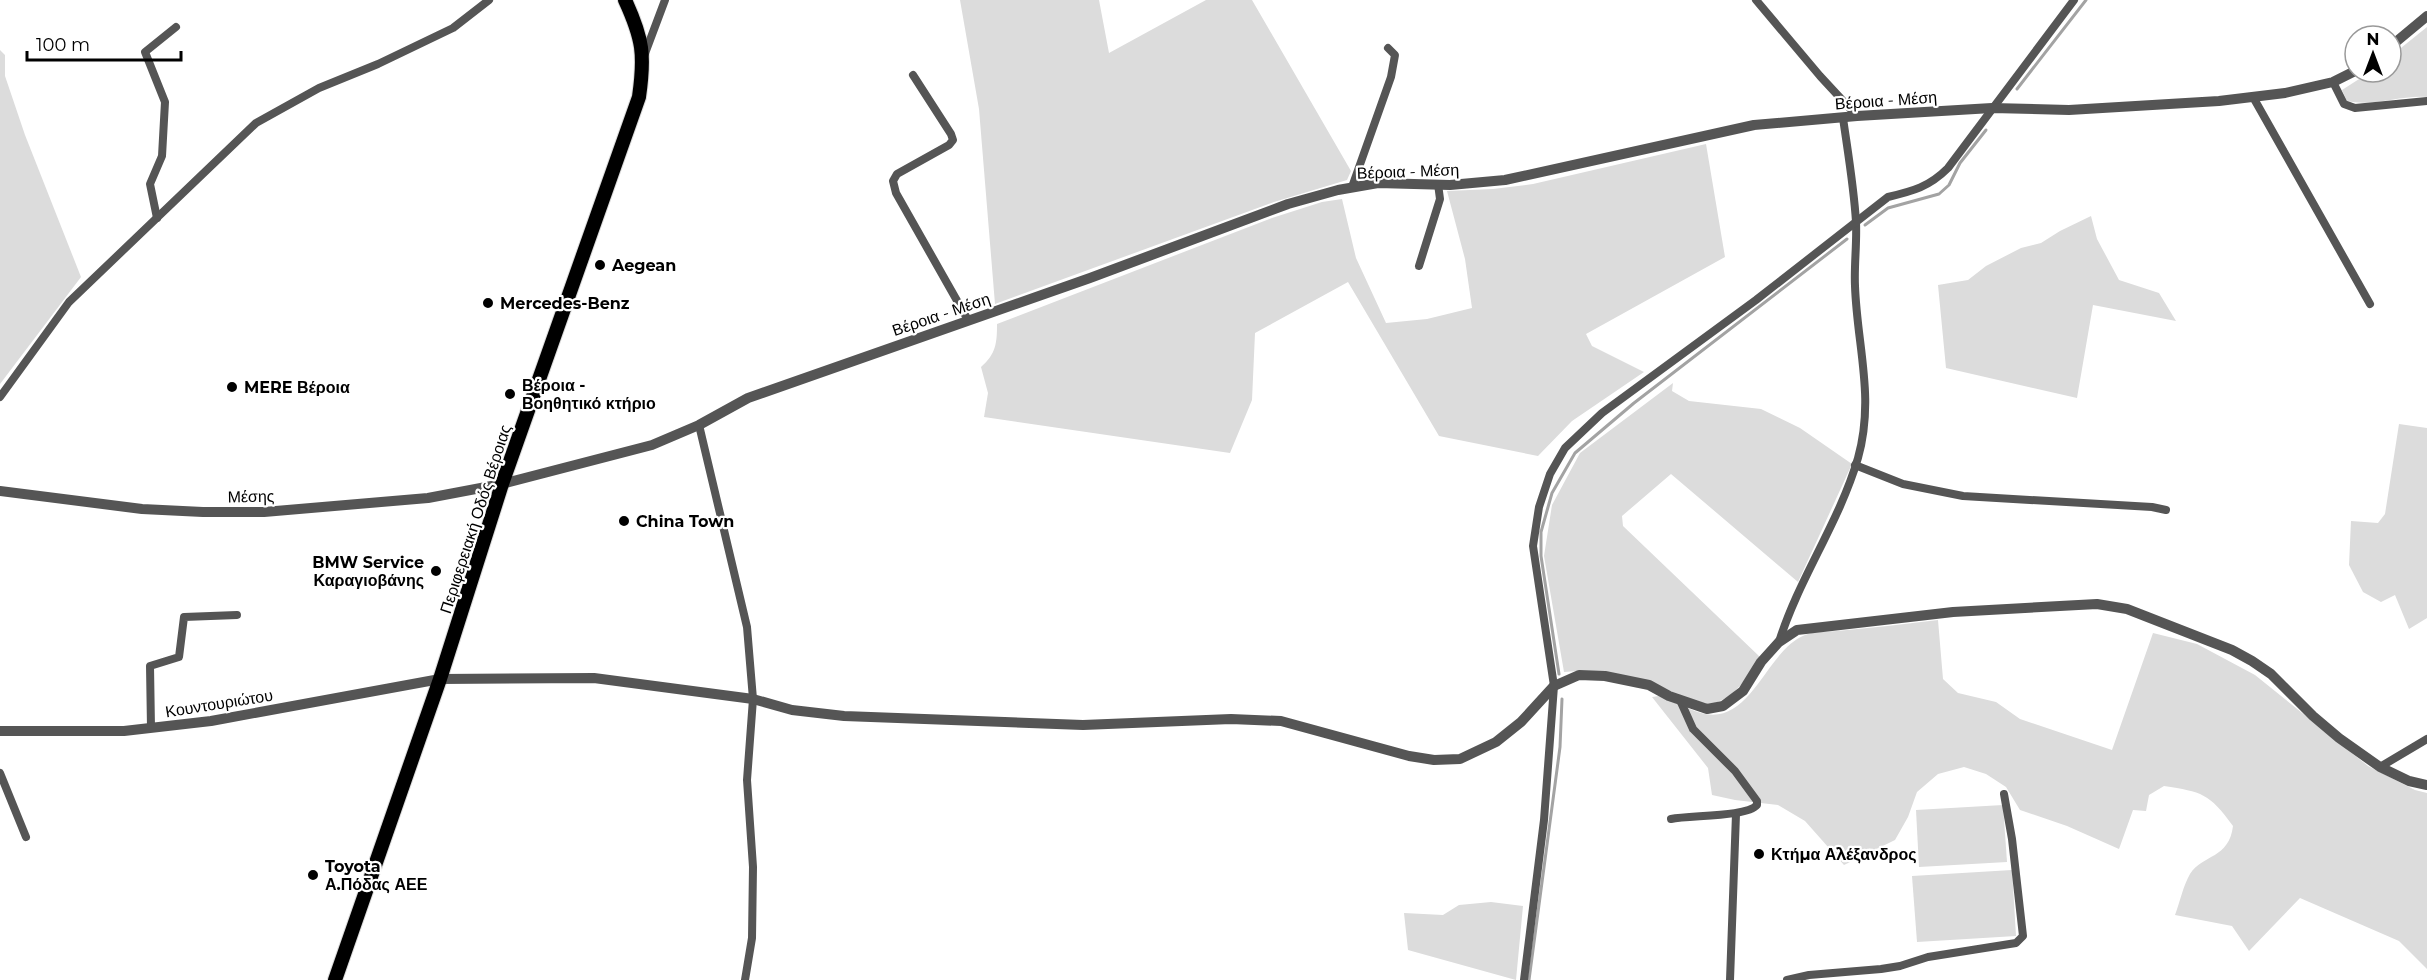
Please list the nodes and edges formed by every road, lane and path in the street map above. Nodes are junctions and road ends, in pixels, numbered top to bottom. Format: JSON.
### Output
{"nodes":[{"id":1,"x":489,"y":0,"type":"edge"},
{"id":2,"x":625,"y":0,"type":"edge"},
{"id":3,"x":665,"y":0,"type":"edge"},
{"id":4,"x":1756,"y":0,"type":"edge"},
{"id":5,"x":2074,"y":0,"type":"edge"},
{"id":6,"x":2427,"y":16,"type":"edge"},
{"id":7,"x":176,"y":27,"type":"dead end"},
{"id":8,"x":2403,"y":36,"type":"edge"},
{"id":9,"x":1389,"y":48,"type":"dead end"},
{"id":10,"x":643,"y":59,"type":"junction"},
{"id":11,"x":913,"y":75,"type":"dead end"},
{"id":12,"x":2343,"y":77,"type":"edge"},
{"id":13,"x":2333,"y":82,"type":"junction"},
{"id":14,"x":2253,"y":97,"type":"junction"},
{"id":15,"x":2427,"y":101,"type":"edge"},
{"id":16,"x":1992,"y":108,"type":"junction"},
{"id":17,"x":1857,"y":116,"type":"junction"},
{"id":18,"x":1843,"y":118,"type":"junction"},
{"id":19,"x":1438,"y":184,"type":"junction"},
{"id":20,"x":1352,"y":187,"type":"junction"},
{"id":21,"x":157,"y":218,"type":"junction"},
{"id":22,"x":1856,"y":222,"type":"junction"},
{"id":23,"x":1419,"y":266,"type":"dead end"},
{"id":24,"x":2370,"y":304,"type":"dead end"},
{"id":25,"x":968,"y":320,"type":"junction"},
{"id":26,"x":0,"y":397,"type":"edge"},
{"id":27,"x":699,"y":425,"type":"junction"},
{"id":28,"x":1855,"y":465,"type":"junction"},
{"id":29,"x":502,"y":484,"type":"junction"},
{"id":30,"x":0,"y":491,"type":"edge"},
{"id":31,"x":2166,"y":510,"type":"dead end"},
{"id":32,"x":237,"y":615,"type":"dead end"},
{"id":33,"x":1779,"y":642,"type":"junction"},
{"id":34,"x":440,"y":679,"type":"junction"},
{"id":35,"x":1554,"y":686,"type":"junction"},
{"id":36,"x":753,"y":699,"type":"junction"},
{"id":37,"x":1680,"y":700,"type":"junction"},
{"id":38,"x":151,"y":728,"type":"junction"},
{"id":39,"x":0,"y":731,"type":"edge"},
{"id":40,"x":2427,"y":739,"type":"edge"},
{"id":41,"x":2380,"y":767,"type":"junction"},
{"id":42,"x":0,"y":772,"type":"edge"},
{"id":43,"x":2427,"y":785,"type":"edge"},
{"id":44,"x":2004,"y":794,"type":"dead end"},
{"id":45,"x":1736,"y":814,"type":"junction"},
{"id":46,"x":1671,"y":819,"type":"dead end"},
{"id":47,"x":26,"y":837,"type":"dead end"},
{"id":48,"x":335,"y":980,"type":"edge"},
{"id":49,"x":745,"y":980,"type":"edge"},
{"id":50,"x":1524,"y":980,"type":"edge"},
{"id":51,"x":1730,"y":980,"type":"edge"},
{"id":52,"x":1787,"y":980,"type":"edge"}],
"edges":[{"from":1,"to":21,"type":"street"},
{"from":2,"to":10,"type":"main road","name":"Περιφερειακή Οδός Βέροιας"},
{"from":3,"to":10,"type":"street"},
{"from":4,"to":17,"type":"street"},
{"from":5,"to":16,"type":"street"},
{"from":6,"to":8,"type":"street"},
{"from":7,"to":21,"type":"street"},
{"from":9,"to":20,"type":"street"},
{"from":10,"to":29,"type":"main road","name":"Περιφερειακή Οδός Βέροιας"},
{"from":11,"to":25,"type":"street"},
{"from":12,"to":13,"type":"street","name":"Βέροια - Μέση"},
{"from":13,"to":14,"type":"street","name":"Βέροια - Μέση"},
{"from":13,"to":15,"type":"street"},
{"from":14,"to":16,"type":"street","name":"Βέροια - Μέση"},
{"from":14,"to":24,"type":"street"},
{"from":16,"to":17,"type":"street","name":"Βέροια - Μέση"},
{"from":16,"to":22,"type":"street"},
{"from":17,"to":18,"type":"street","name":"Βέροια - Μέση"},
{"from":18,"to":19,"type":"street","name":"Βέροια - Μέση"},
{"from":18,"to":22,"type":"street"},
{"from":19,"to":20,"type":"street","name":"Βέροια - Μέση"},
{"from":19,"to":23,"type":"street"},
{"from":20,"to":25,"type":"street","name":"Βέροια - Μέση"},
{"from":21,"to":26,"type":"street"},
{"from":22,"to":28,"type":"street"},
{"from":22,"to":35,"type":"street"},
{"from":25,"to":27,"type":"street","name":"Βέροια - Μέση"},
{"from":27,"to":29,"type":"street","name":"Βέροια - Μέση"},
{"from":27,"to":36,"type":"street"},
{"from":28,"to":31,"type":"street"},
{"from":28,"to":33,"type":"street"},
{"from":29,"to":30,"type":"street","name":"Μέσης"},
{"from":29,"to":34,"type":"main road","name":"Περιφερειακή Οδός Βέροιας"},
{"from":32,"to":38,"type":"street"},
{"from":33,"to":37,"type":"street"},
{"from":33,"to":41,"type":"street"},
{"from":34,"to":36,"type":"street","name":"Κουντουριώτου"},
{"from":34,"to":38,"type":"street","name":"Κουντουριώτου"},
{"from":34,"to":48,"type":"main road","name":"Περιφερειακή Οδός Βέροιας"},
{"from":35,"to":36,"type":"street","name":"Κουντουριώτου"},
{"from":35,"to":37,"type":"street"},
{"from":35,"to":50,"type":"street"},
{"from":36,"to":49,"type":"street"},
{"from":37,"to":45,"type":"street"},
{"from":38,"to":39,"type":"street","name":"Κουντουριώτου"},
{"from":40,"to":41,"type":"street"},
{"from":41,"to":43,"type":"street"},
{"from":42,"to":47,"type":"street"},
{"from":44,"to":52,"type":"street"},
{"from":45,"to":46,"type":"street"},
{"from":45,"to":51,"type":"street"}]}
